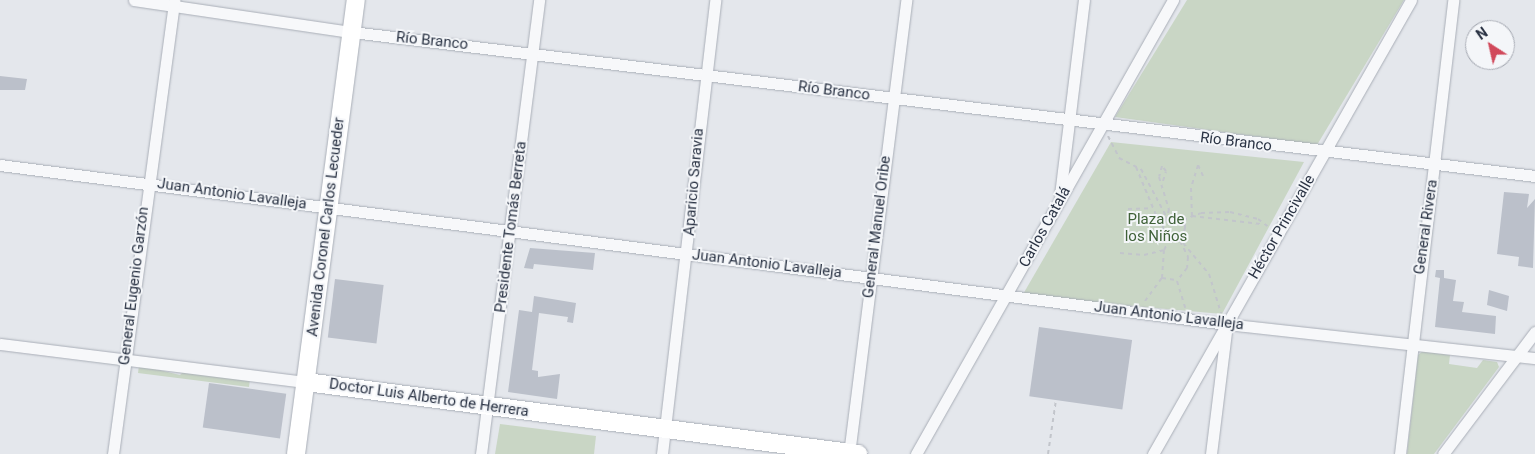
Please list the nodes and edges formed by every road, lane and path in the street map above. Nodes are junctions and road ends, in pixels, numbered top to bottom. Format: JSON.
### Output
{"nodes":[{"id":1,"x":134,"y":0,"type":"edge"},
{"id":2,"x":356,"y":0,"type":"edge"},
{"id":3,"x":539,"y":0,"type":"edge"},
{"id":4,"x":715,"y":0,"type":"edge"},
{"id":5,"x":906,"y":0,"type":"edge"},
{"id":6,"x":1084,"y":0,"type":"edge"},
{"id":7,"x":1173,"y":0,"type":"edge"},
{"id":8,"x":1411,"y":0,"type":"edge"},
{"id":9,"x":1453,"y":0,"type":"edge"},
{"id":10,"x":174,"y":2,"type":"edge"},
{"id":11,"x":352,"y":32,"type":"junction"},
{"id":12,"x":534,"y":52,"type":"junction"},
{"id":13,"x":704,"y":75,"type":"junction"},
{"id":14,"x":894,"y":98,"type":"junction"},
{"id":15,"x":1069,"y":120,"type":"junction"},
{"id":16,"x":1103,"y":125,"type":"junction"},
{"id":17,"x":1324,"y":153,"type":"junction"},
{"id":18,"x":0,"y":165,"type":"edge"},
{"id":19,"x":1434,"y":165,"type":"junction"},
{"id":20,"x":1136,"y":167,"type":"junction"},
{"id":21,"x":1203,"y":176,"type":"dead end"},
{"id":22,"x":1535,"y":176,"type":"edge"},
{"id":23,"x":1163,"y":181,"type":"junction"},
{"id":24,"x":147,"y":183,"type":"junction"},
{"id":25,"x":1059,"y":202,"type":"junction"},
{"id":26,"x":328,"y":207,"type":"junction"},
{"id":27,"x":1152,"y":208,"type":"junction"},
{"id":28,"x":1128,"y":209,"type":"dead end"},
{"id":29,"x":1192,"y":216,"type":"junction"},
{"id":30,"x":1166,"y":218,"type":"junction"},
{"id":31,"x":1183,"y":220,"type":"junction"},
{"id":32,"x":1261,"y":224,"type":"junction"},
{"id":33,"x":511,"y":230,"type":"junction"},
{"id":34,"x":1279,"y":232,"type":"junction"},
{"id":35,"x":1171,"y":237,"type":"junction"},
{"id":36,"x":1178,"y":237,"type":"junction"},
{"id":37,"x":1164,"y":250,"type":"junction"},
{"id":38,"x":1120,"y":253,"type":"dead end"},
{"id":39,"x":687,"y":254,"type":"junction"},
{"id":40,"x":870,"y":278,"type":"junction"},
{"id":41,"x":1162,"y":278,"type":"junction"},
{"id":42,"x":1177,"y":281,"type":"junction"},
{"id":43,"x":1007,"y":296,"type":"junction"},
{"id":44,"x":1142,"y":313,"type":"junction"},
{"id":45,"x":1184,"y":319,"type":"junction"},
{"id":46,"x":1226,"y":324,"type":"junction"},
{"id":47,"x":1535,"y":332,"type":"edge"},
{"id":48,"x":1411,"y":342,"type":"junction"},
{"id":49,"x":0,"y":344,"type":"edge"},
{"id":50,"x":1516,"y":356,"type":"junction"},
{"id":51,"x":1535,"y":358,"type":"edge"},
{"id":52,"x":125,"y":360,"type":"junction"},
{"id":53,"x":306,"y":382,"type":"junction"},
{"id":54,"x":1056,"y":400,"type":"dead end"},
{"id":55,"x":487,"y":407,"type":"junction"},
{"id":56,"x":665,"y":430,"type":"junction"},
{"id":57,"x":113,"y":454,"type":"edge"},
{"id":58,"x":296,"y":454,"type":"edge"},
{"id":59,"x":481,"y":454,"type":"edge"},
{"id":60,"x":662,"y":454,"type":"edge"},
{"id":61,"x":852,"y":454,"type":"edge"},
{"id":62,"x":916,"y":454,"type":"edge"},
{"id":63,"x":1048,"y":454,"type":"edge"},
{"id":64,"x":1152,"y":454,"type":"edge"},
{"id":65,"x":1211,"y":454,"type":"edge"},
{"id":66,"x":1400,"y":454,"type":"edge"},
{"id":67,"x":1443,"y":454,"type":"edge"}],
"edges":[{"from":1,"to":10,"type":"street","name":"Río Branco"},
{"from":2,"to":11,"type":"main road","name":"Avenida Coronel Carlos Lecueder"},
{"from":3,"to":12,"type":"street","name":"Presidente Tomás Berreta"},
{"from":4,"to":13,"type":"street","name":"Aparicio Saravia"},
{"from":5,"to":14,"type":"street","name":"General Manuel Oribe"},
{"from":6,"to":15,"type":"street"},
{"from":7,"to":16,"type":"street","name":"Carlos Catalá"},
{"from":8,"to":17,"type":"street","name":"Héctor Princivalle"},
{"from":9,"to":19,"type":"street","name":"General Rivera"},
{"from":10,"to":11,"type":"street","name":"Río Branco"},
{"from":10,"to":24,"type":"street","name":"General Eugenio Garzón"},
{"from":11,"to":12,"type":"street","name":"Río Branco"},
{"from":11,"to":26,"type":"main road","name":"Avenida Coronel Carlos Lecueder"},
{"from":12,"to":13,"type":"street","name":"Río Branco"},
{"from":12,"to":33,"type":"street","name":"Presidente Tomás Berreta"},
{"from":13,"to":14,"type":"street","name":"Río Branco"},
{"from":13,"to":39,"type":"street","name":"Aparicio Saravia"},
{"from":14,"to":15,"type":"street","name":"Río Branco"},
{"from":14,"to":40,"type":"street","name":"General Manuel Oribe"},
{"from":15,"to":16,"type":"street","name":"Río Branco"},
{"from":15,"to":25,"type":"street"},
{"from":16,"to":17,"type":"street","name":"Río Branco"},
{"from":16,"to":20,"type":"path"},
{"from":16,"to":25,"type":"street","name":"Carlos Catalá"},
{"from":17,"to":19,"type":"street","name":"Río Branco"},
{"from":17,"to":34,"type":"street","name":"Héctor Princivalle"},
{"from":18,"to":24,"type":"street","name":"Juan Antonio Lavalleja"},
{"from":19,"to":22,"type":"street","name":"Río Branco"},
{"from":19,"to":48,"type":"street","name":"General Rivera"},
{"from":20,"to":27,"type":"path"},
{"from":20,"to":30,"type":"path"},
{"from":21,"to":29,"type":"path"},
{"from":23,"to":23,"type":"path"},
{"from":23,"to":30,"type":"path"},
{"from":24,"to":26,"type":"street","name":"Juan Antonio Lavalleja"},
{"from":24,"to":52,"type":"street","name":"General Eugenio Garzón"},
{"from":25,"to":43,"type":"street","name":"Carlos Catalá"},
{"from":26,"to":33,"type":"street","name":"Juan Antonio Lavalleja"},
{"from":26,"to":53,"type":"main road","name":"Avenida Coronel Carlos Lecueder"},
{"from":27,"to":28,"type":"path"},
{"from":27,"to":30,"type":"path"},
{"from":29,"to":31,"type":"path"},
{"from":29,"to":32,"type":"path"},
{"from":29,"to":32,"type":"path"},
{"from":30,"to":31,"type":"path"},
{"from":30,"to":35,"type":"path"},
{"from":31,"to":36,"type":"path"},
{"from":32,"to":34,"type":"path"},
{"from":33,"to":39,"type":"street","name":"Juan Antonio Lavalleja"},
{"from":33,"to":55,"type":"street","name":"Presidente Tomás Berreta"},
{"from":34,"to":46,"type":"street","name":"Héctor Princivalle"},
{"from":35,"to":36,"type":"path"},
{"from":35,"to":37,"type":"path"},
{"from":36,"to":42,"type":"path"},
{"from":36,"to":46,"type":"path"},
{"from":37,"to":38,"type":"path"},
{"from":37,"to":41,"type":"path"},
{"from":39,"to":40,"type":"street","name":"Juan Antonio Lavalleja"},
{"from":39,"to":56,"type":"street","name":"Aparicio Saravia"},
{"from":40,"to":43,"type":"street","name":"Juan Antonio Lavalleja"},
{"from":40,"to":61,"type":"street","name":"General Manuel Oribe"},
{"from":41,"to":42,"type":"path"},
{"from":41,"to":44,"type":"path"},
{"from":42,"to":45,"type":"path"},
{"from":43,"to":44,"type":"street","name":"Juan Antonio Lavalleja"},
{"from":43,"to":62,"type":"street","name":"Carlos Catalá"},
{"from":44,"to":45,"type":"street","name":"Juan Antonio Lavalleja"},
{"from":45,"to":46,"type":"street","name":"Juan Antonio Lavalleja"},
{"from":46,"to":48,"type":"street","name":"Juan Antonio Lavalleja"},
{"from":46,"to":64,"type":"street","name":"Héctor Princivalle"},
{"from":46,"to":65,"type":"street"},
{"from":47,"to":50,"type":"street"},
{"from":48,"to":50,"type":"street","name":"Juan Antonio Lavalleja"},
{"from":48,"to":66,"type":"street","name":"General Rivera"},
{"from":49,"to":52,"type":"street","name":"Doctor Luis Alberto de Herrera"},
{"from":50,"to":51,"type":"street","name":"Juan Antonio Lavalleja"},
{"from":50,"to":67,"type":"street"},
{"from":52,"to":53,"type":"street","name":"Doctor Luis Alberto de Herrera"},
{"from":52,"to":57,"type":"street","name":"General Eugenio Garzón"},
{"from":53,"to":55,"type":"main road","name":"Doctor Luis Alberto de Herrera"},
{"from":53,"to":58,"type":"main road","name":"Avenida Coronel Carlos Lecueder"},
{"from":54,"to":63,"type":"path"},
{"from":55,"to":56,"type":"main road","name":"Doctor Luis Alberto de Herrera"},
{"from":55,"to":59,"type":"street","name":"Presidente Tomás Berreta"},
{"from":56,"to":60,"type":"street","name":"Aparicio Saravia"},
{"from":56,"to":61,"type":"main road","name":"Doctor Luis Alberto de Herrera"}]}
